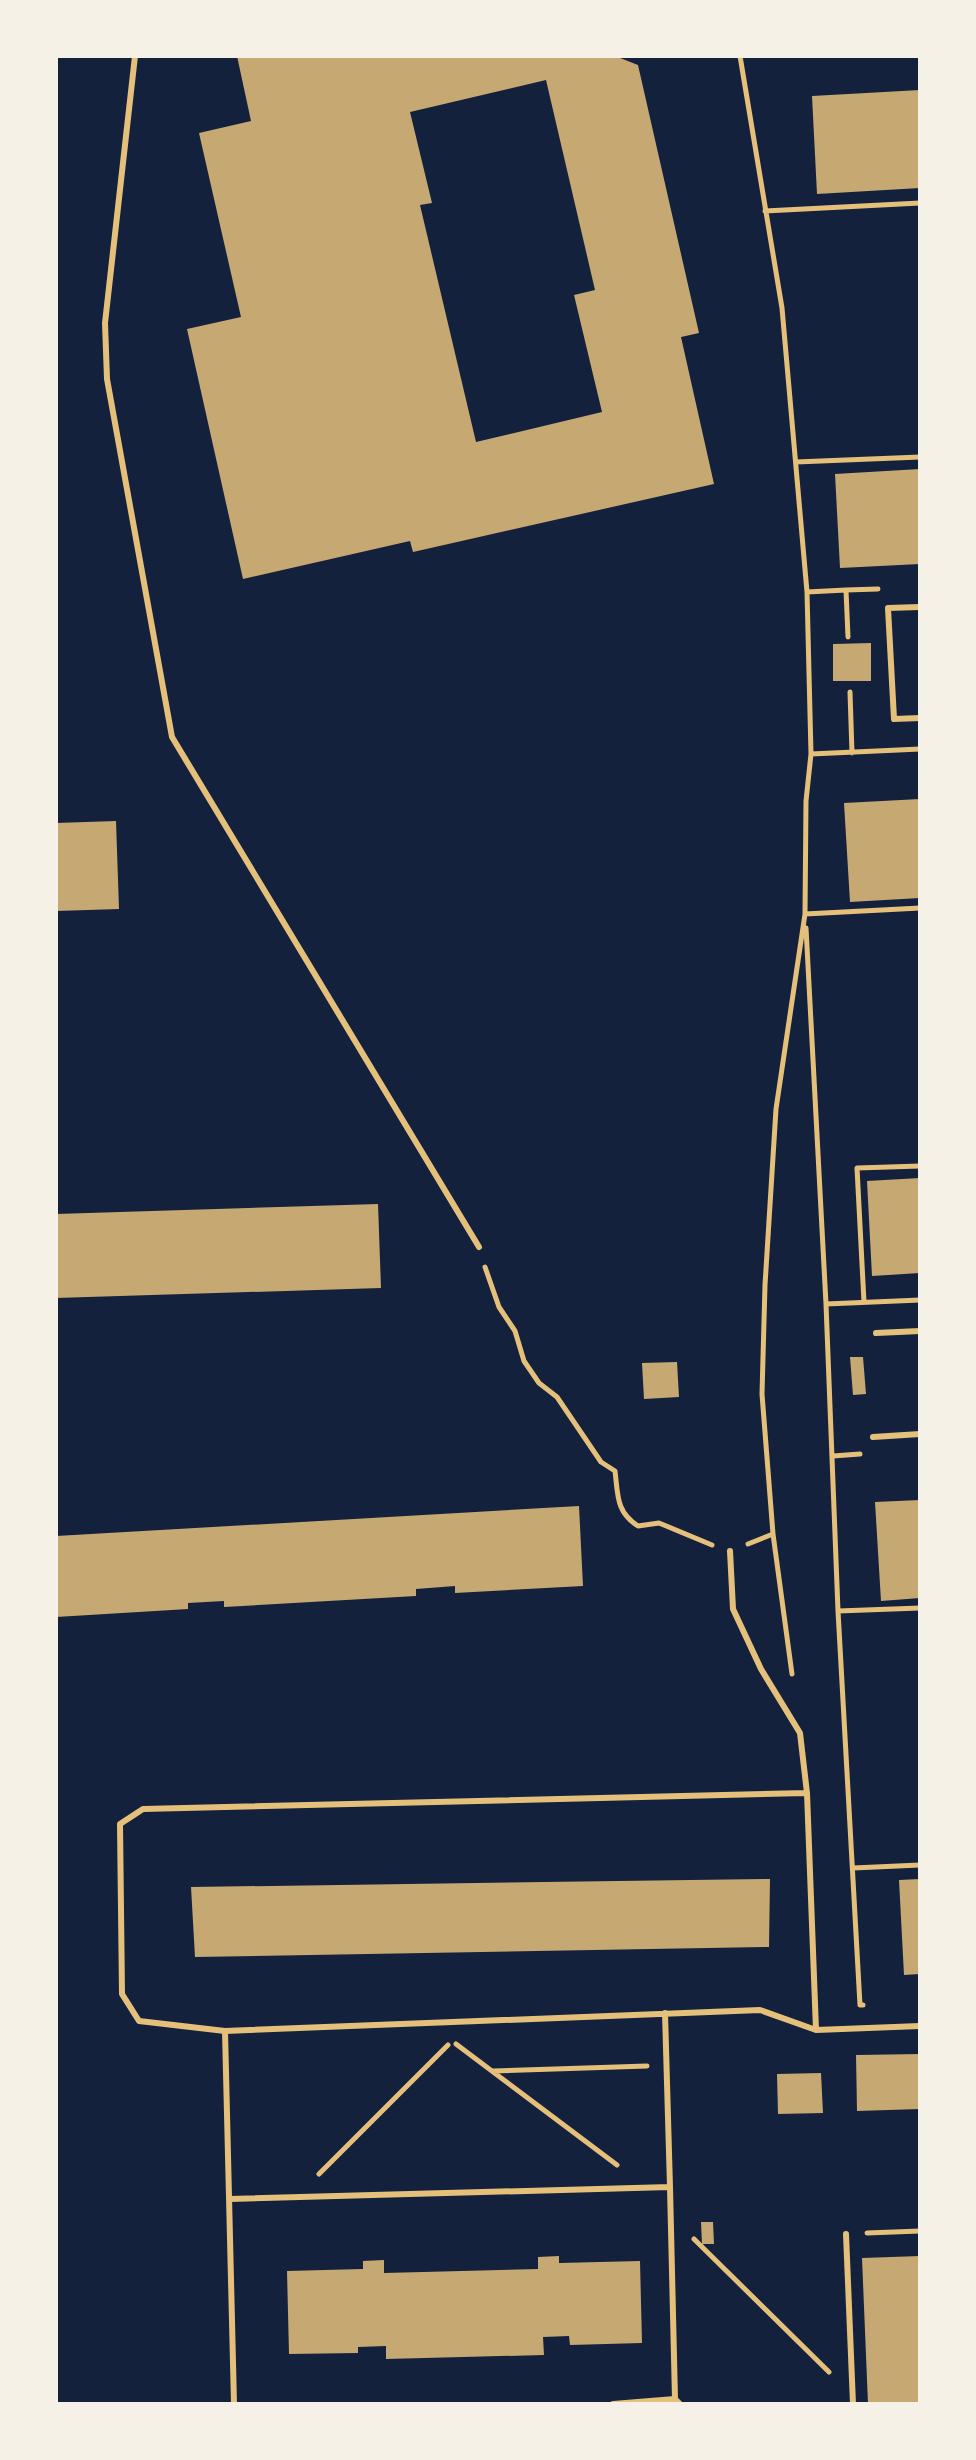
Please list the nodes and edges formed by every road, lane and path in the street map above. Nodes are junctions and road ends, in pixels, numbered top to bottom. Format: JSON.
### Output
{"nodes":[{"id":1,"x":135,"y":56,"type":"edge"},
{"id":2,"x":740,"y":56,"type":"edge"},
{"id":3,"x":920,"y":203,"type":"edge"},
{"id":4,"x":765,"y":211,"type":"junction"},
{"id":5,"x":920,"y":457,"type":"edge"},
{"id":6,"x":796,"y":462,"type":"junction"},
{"id":7,"x":846,"y":590,"type":"dead end"},
{"id":8,"x":807,"y":592,"type":"junction"},
{"id":9,"x":920,"y":607,"type":"edge"},
{"id":10,"x":850,"y":692,"type":"dead end"},
{"id":11,"x":920,"y":718,"type":"edge"},
{"id":12,"x":920,"y":749,"type":"edge"},
{"id":13,"x":852,"y":753,"type":"junction"},
{"id":14,"x":811,"y":754,"type":"junction"},
{"id":15,"x":920,"y":908,"type":"edge"},
{"id":16,"x":805,"y":914,"type":"junction"},
{"id":17,"x":920,"y":1166,"type":"edge"},
{"id":18,"x":479,"y":1247,"type":"joint"},
{"id":19,"x":920,"y":1300,"type":"edge"},
{"id":20,"x":864,"y":1302,"type":"junction"},
{"id":21,"x":826,"y":1304,"type":"junction"},
{"id":22,"x":920,"y":1331,"type":"edge"},
{"id":23,"x":876,"y":1333,"type":"dead end"},
{"id":24,"x":920,"y":1434,"type":"edge"},
{"id":25,"x":873,"y":1437,"type":"dead end"},
{"id":26,"x":773,"y":1534,"type":"junction"},
{"id":27,"x":730,"y":1551,"type":"junction"},
{"id":28,"x":920,"y":1608,"type":"edge"},
{"id":29,"x":838,"y":1611,"type":"junction"},
{"id":30,"x":794,"y":1688,"type":"dead end"},
{"id":31,"x":807,"y":1793,"type":"junction"},
{"id":32,"x":920,"y":1865,"type":"edge"},
{"id":33,"x":853,"y":1868,"type":"junction"},
{"id":34,"x":875,"y":2005,"type":"dead end"},
{"id":35,"x":665,"y":2013,"type":"junction"},
{"id":36,"x":920,"y":2026,"type":"edge"},
{"id":37,"x":816,"y":2030,"type":"junction"},
{"id":38,"x":225,"y":2031,"type":"junction"},
{"id":39,"x":666,"y":2066,"type":"junction"},
{"id":40,"x":492,"y":2071,"type":"junction"},
{"id":41,"x":670,"y":2187,"type":"junction"},
{"id":42,"x":648,"y":2188,"type":"junction"},
{"id":43,"x":296,"y":2197,"type":"junction"},
{"id":44,"x":230,"y":2199,"type":"junction"},
{"id":45,"x":671,"y":2216,"type":"junction"},
{"id":46,"x":920,"y":2231,"type":"edge"},
{"id":47,"x":846,"y":2234,"type":"joint"},
{"id":48,"x":853,"y":2396,"type":"junction"},
{"id":49,"x":677,"y":2401,"type":"edge"},
{"id":50,"x":234,"y":2404,"type":"edge"},
{"id":51,"x":613,"y":2404,"type":"edge"},
{"id":52,"x":853,"y":2404,"type":"edge"}],
"edges":[{"from":1,"to":18,"type":"lane"},
{"from":2,"to":4,"type":"path"},
{"from":3,"to":4,"type":"path"},
{"from":4,"to":6,"type":"path"},
{"from":5,"to":6,"type":"path"},
{"from":6,"to":8,"type":"path"},
{"from":7,"to":8,"type":"path"},
{"from":8,"to":14,"type":"path"},
{"from":9,"to":11,"type":"lane"},
{"from":10,"to":13,"type":"path"},
{"from":12,"to":13,"type":"path"},
{"from":13,"to":14,"type":"path"},
{"from":14,"to":16,"type":"path"},
{"from":15,"to":16,"type":"path"},
{"from":16,"to":21,"type":"path"},
{"from":16,"to":26,"type":"path"},
{"from":17,"to":20,"type":"path"},
{"from":18,"to":27,"type":"path"},
{"from":19,"to":20,"type":"path"},
{"from":20,"to":21,"type":"path"},
{"from":21,"to":29,"type":"path"},
{"from":22,"to":23,"type":"lane"},
{"from":24,"to":25,"type":"lane"},
{"from":26,"to":27,"type":"path"},
{"from":26,"to":30,"type":"path"},
{"from":27,"to":31,"type":"lane"},
{"from":28,"to":29,"type":"path"},
{"from":29,"to":33,"type":"path"},
{"from":31,"to":37,"type":"lane"},
{"from":31,"to":38,"type":"lane"},
{"from":32,"to":33,"type":"path"},
{"from":33,"to":34,"type":"path"},
{"from":35,"to":37,"type":"lane"},
{"from":35,"to":38,"type":"lane"},
{"from":35,"to":39,"type":"lane"},
{"from":36,"to":37,"type":"lane"},
{"from":38,"to":44,"type":"lane"},
{"from":39,"to":40,"type":"path"},
{"from":39,"to":41,"type":"lane"},
{"from":40,"to":42,"type":"path"},
{"from":40,"to":43,"type":"path"},
{"from":41,"to":42,"type":"lane"},
{"from":41,"to":45,"type":"lane"},
{"from":42,"to":43,"type":"lane"},
{"from":43,"to":44,"type":"lane"},
{"from":44,"to":50,"type":"lane"},
{"from":45,"to":48,"type":"path"},
{"from":45,"to":49,"type":"lane"},
{"from":46,"to":47,"type":"path"},
{"from":47,"to":48,"type":"lane"},
{"from":48,"to":52,"type":"lane"},
{"from":49,"to":51,"type":"lane"}]}
